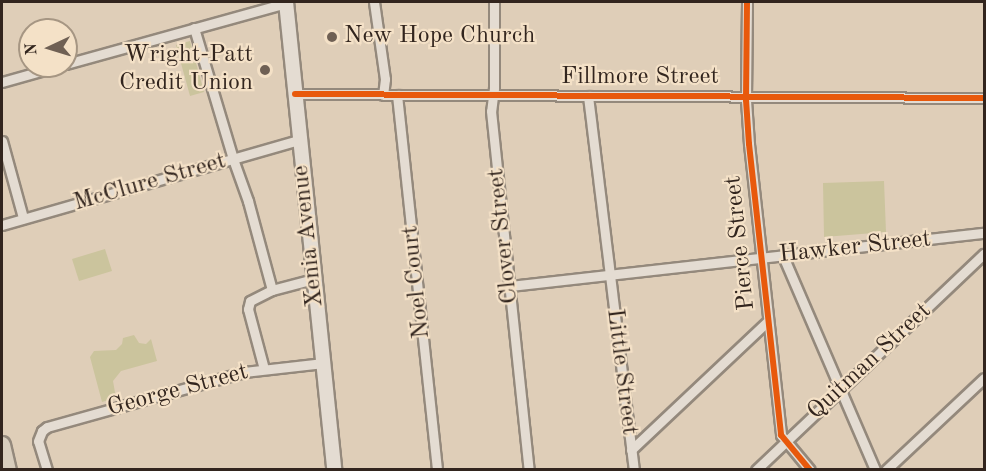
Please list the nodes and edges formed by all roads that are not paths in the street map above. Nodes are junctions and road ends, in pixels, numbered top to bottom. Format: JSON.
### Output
{"nodes":[{"id":1,"x":286,"y":2,"type":"edge"},
{"id":2,"x":374,"y":2,"type":"edge"},
{"id":3,"x":494,"y":2,"type":"edge"},
{"id":4,"x":747,"y":2,"type":"edge"},
{"id":5,"x":194,"y":28,"type":"junction"},
{"id":6,"x":78,"y":61,"type":"edge"},
{"id":7,"x":18,"y":78,"type":"edge"},
{"id":8,"x":2,"y":82,"type":"edge"},
{"id":9,"x":295,"y":94,"type":"junction"},
{"id":10,"x":382,"y":95,"type":"junction"},
{"id":11,"x":397,"y":95,"type":"junction"},
{"id":12,"x":492,"y":95,"type":"junction"},
{"id":13,"x":588,"y":96,"type":"junction"},
{"id":14,"x":747,"y":96,"type":"junction"},
{"id":15,"x":984,"y":98,"type":"edge"},
{"id":16,"x":299,"y":140,"type":"junction"},
{"id":17,"x":2,"y":141,"type":"edge"},
{"id":18,"x":232,"y":159,"type":"junction"},
{"id":19,"x":23,"y":218,"type":"junction"},
{"id":20,"x":2,"y":225,"type":"edge"},
{"id":21,"x":984,"y":233,"type":"edge"},
{"id":22,"x":984,"y":254,"type":"edge"},
{"id":23,"x":783,"y":256,"type":"junction"},
{"id":24,"x":762,"y":258,"type":"junction"},
{"id":25,"x":608,"y":275,"type":"junction"},
{"id":26,"x":314,"y":279,"type":"junction"},
{"id":27,"x":510,"y":286,"type":"junction"},
{"id":28,"x":272,"y":290,"type":"junction"},
{"id":29,"x":767,"y":322,"type":"junction"},
{"id":30,"x":323,"y":363,"type":"junction"},
{"id":31,"x":264,"y":369,"type":"junction"},
{"id":32,"x":984,"y":378,"type":"edge"},
{"id":33,"x":840,"y":390,"type":"junction"},
{"id":34,"x":784,"y":443,"type":"junction"},
{"id":35,"x":2,"y":445,"type":"edge"},
{"id":36,"x":631,"y":450,"type":"junction"},
{"id":37,"x":8,"y":470,"type":"edge"},
{"id":38,"x":47,"y":470,"type":"edge"},
{"id":39,"x":334,"y":470,"type":"edge"},
{"id":40,"x":437,"y":470,"type":"edge"},
{"id":41,"x":529,"y":470,"type":"edge"},
{"id":42,"x":634,"y":470,"type":"edge"},
{"id":43,"x":756,"y":470,"type":"edge"},
{"id":44,"x":810,"y":470,"type":"edge"},
{"id":45,"x":875,"y":470,"type":"edge"},
{"id":46,"x":886,"y":470,"type":"edge"}],
"edges":[{"from":1,"to":5,"type":"street"},
{"from":1,"to":9,"type":"street","name":"Xenia Avenue"},
{"from":2,"to":10,"type":"street"},
{"from":3,"to":12,"type":"street","name":"Clover Street"},
{"from":4,"to":14,"type":"street","name":"Pierce Street"},
{"from":5,"to":6,"type":"street"},
{"from":5,"to":18,"type":"street"},
{"from":7,"to":8,"type":"street"},
{"from":9,"to":10,"type":"street","name":"Fillmore Street"},
{"from":9,"to":16,"type":"street","name":"Xenia Avenue"},
{"from":10,"to":11,"type":"street","name":"Fillmore Street"},
{"from":11,"to":12,"type":"street","name":"Fillmore Street"},
{"from":11,"to":40,"type":"street","name":"Noel Court"},
{"from":12,"to":13,"type":"street","name":"Fillmore Street"},
{"from":12,"to":27,"type":"street","name":"Clover Street"},
{"from":13,"to":14,"type":"street","name":"Fillmore Street"},
{"from":13,"to":25,"type":"street","name":"Little Street"},
{"from":14,"to":15,"type":"street","name":"Fillmore Street"},
{"from":14,"to":24,"type":"street","name":"Pierce Street"},
{"from":16,"to":18,"type":"street","name":"McClure Street"},
{"from":16,"to":26,"type":"street","name":"Xenia Avenue"},
{"from":17,"to":19,"type":"street"},
{"from":18,"to":19,"type":"street","name":"McClure Street"},
{"from":18,"to":28,"type":"street"},
{"from":19,"to":20,"type":"street","name":"McClure Street"},
{"from":21,"to":23,"type":"street","name":"Hawker Street"},
{"from":22,"to":33,"type":"street","name":"Quitman Street"},
{"from":23,"to":24,"type":"street","name":"Hawker Street"},
{"from":23,"to":33,"type":"street"},
{"from":24,"to":25,"type":"street","name":"Hawker Street"},
{"from":24,"to":29,"type":"street","name":"Pierce Street"},
{"from":25,"to":27,"type":"street","name":"Hawker Street"},
{"from":25,"to":36,"type":"street","name":"Little Street"},
{"from":26,"to":28,"type":"street"},
{"from":26,"to":30,"type":"street","name":"Xenia Avenue"},
{"from":27,"to":41,"type":"street","name":"Clover Street"},
{"from":28,"to":31,"type":"street"},
{"from":29,"to":34,"type":"street","name":"Pierce Street"},
{"from":29,"to":36,"type":"street"},
{"from":30,"to":31,"type":"street","name":"George Street"},
{"from":30,"to":39,"type":"street","name":"Xenia Avenue"},
{"from":31,"to":38,"type":"street","name":"George Street"},
{"from":32,"to":46,"type":"street"},
{"from":33,"to":34,"type":"street","name":"Quitman Street"},
{"from":33,"to":45,"type":"street"},
{"from":34,"to":43,"type":"street","name":"Quitman Street"},
{"from":34,"to":44,"type":"street"},
{"from":35,"to":37,"type":"highway"},
{"from":36,"to":42,"type":"street","name":"Little Street"}]}
